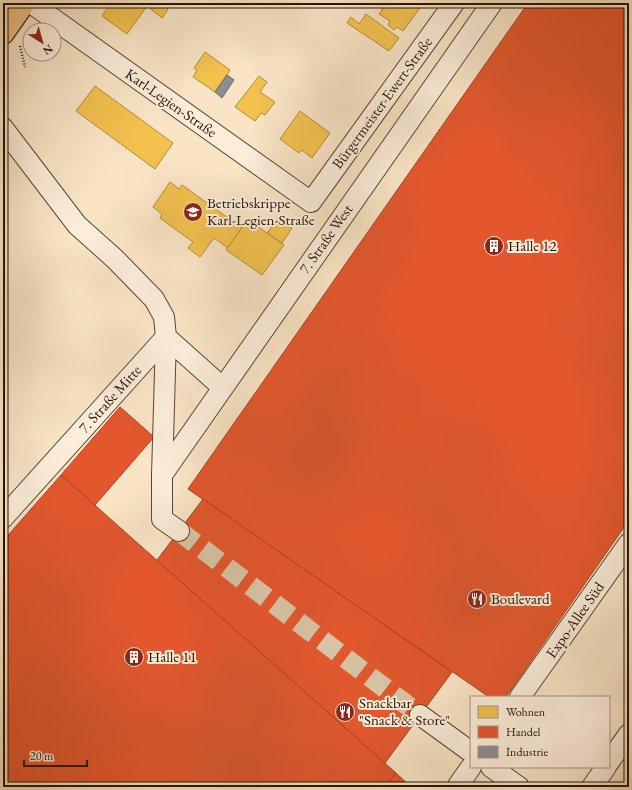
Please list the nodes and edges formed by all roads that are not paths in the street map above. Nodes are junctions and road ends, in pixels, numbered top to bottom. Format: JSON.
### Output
{"nodes":[{"id":1,"x":24,"y":3,"type":"edge"},
{"id":2,"x":31,"y":3,"type":"edge"},
{"id":3,"x":454,"y":3,"type":"edge"},
{"id":4,"x":492,"y":3,"type":"edge"},
{"id":5,"x":3,"y":33,"type":"edge"},
{"id":6,"x":3,"y":128,"type":"edge"},
{"id":7,"x":311,"y":202,"type":"joint"},
{"id":8,"x":166,"y":337,"type":"junction"},
{"id":9,"x":222,"y":387,"type":"junction"},
{"id":10,"x":162,"y":475,"type":"junction"},
{"id":11,"x":3,"y":518,"type":"edge"},
{"id":12,"x":179,"y":531,"type":"tunnel mouth"},
{"id":13,"x":629,"y":543,"type":"edge"},
{"id":14,"x":521,"y":696,"type":"edge"},
{"id":15,"x":420,"y":715,"type":"tunnel mouth"},
{"id":16,"x":629,"y":734,"type":"edge"},
{"id":17,"x":470,"y":751,"type":"edge"},
{"id":18,"x":610,"y":761,"type":"edge"},
{"id":19,"x":470,"y":768,"type":"edge"},
{"id":20,"x":492,"y":768,"type":"edge"},
{"id":21,"x":605,"y":768,"type":"edge"},
{"id":22,"x":457,"y":787,"type":"edge"},
{"id":23,"x":519,"y":787,"type":"edge"},
{"id":24,"x":592,"y":787,"type":"edge"}],
"edges":[{"from":1,"to":5,"type":"main road"},
{"from":2,"to":7,"type":"street","name":"Karl-Legien-Straße"},
{"from":3,"to":7,"type":"street","name":"Bürgermeister-Ewert-Straße"},
{"from":4,"to":9,"type":"street","name":"7. Straße West"},
{"from":6,"to":8,"type":"street"},
{"from":8,"to":9,"type":"street"},
{"from":8,"to":10,"type":"street"},
{"from":8,"to":11,"type":"street","name":"7. Straße Mitte"},
{"from":9,"to":10,"type":"street","name":"7. Straße West"},
{"from":10,"to":12,"type":"street"},
{"from":13,"to":14,"type":"street","name":"Expo-Allee Süd"},
{"from":15,"to":17,"type":"street"},
{"from":16,"to":18,"type":"street"},
{"from":19,"to":22,"type":"street"},
{"from":20,"to":23,"type":"street"},
{"from":21,"to":24,"type":"street"}]}
